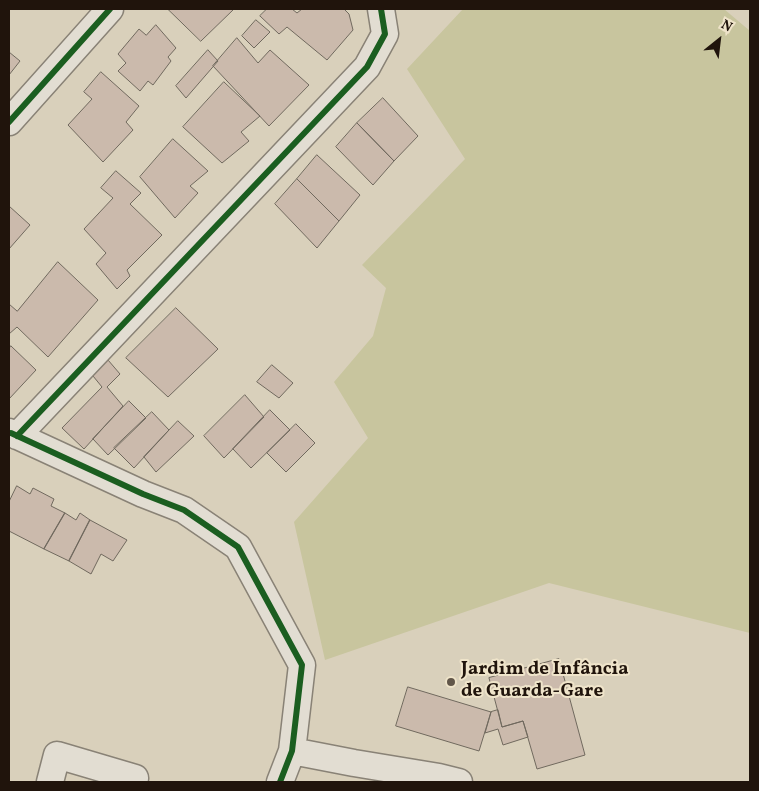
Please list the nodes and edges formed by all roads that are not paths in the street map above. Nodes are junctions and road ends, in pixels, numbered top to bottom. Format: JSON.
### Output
{"nodes":[{"id":1,"x":110,"y":9,"type":"edge"},
{"id":2,"x":381,"y":9,"type":"edge"},
{"id":3,"x":9,"y":122,"type":"edge"},
{"id":4,"x":13,"y":434,"type":"edge"},
{"id":5,"x":292,"y":751,"type":"junction"},
{"id":6,"x":135,"y":778,"type":"dead end"},
{"id":7,"x":50,"y":782,"type":"edge"},
{"id":8,"x":280,"y":782,"type":"edge"},
{"id":9,"x":459,"y":782,"type":"edge"}],
"edges":[{"from":1,"to":3,"type":"street"},
{"from":2,"to":4,"type":"street"},
{"from":4,"to":5,"type":"street"},
{"from":5,"to":8,"type":"street"},
{"from":5,"to":9,"type":"street"},
{"from":6,"to":7,"type":"street"}]}
